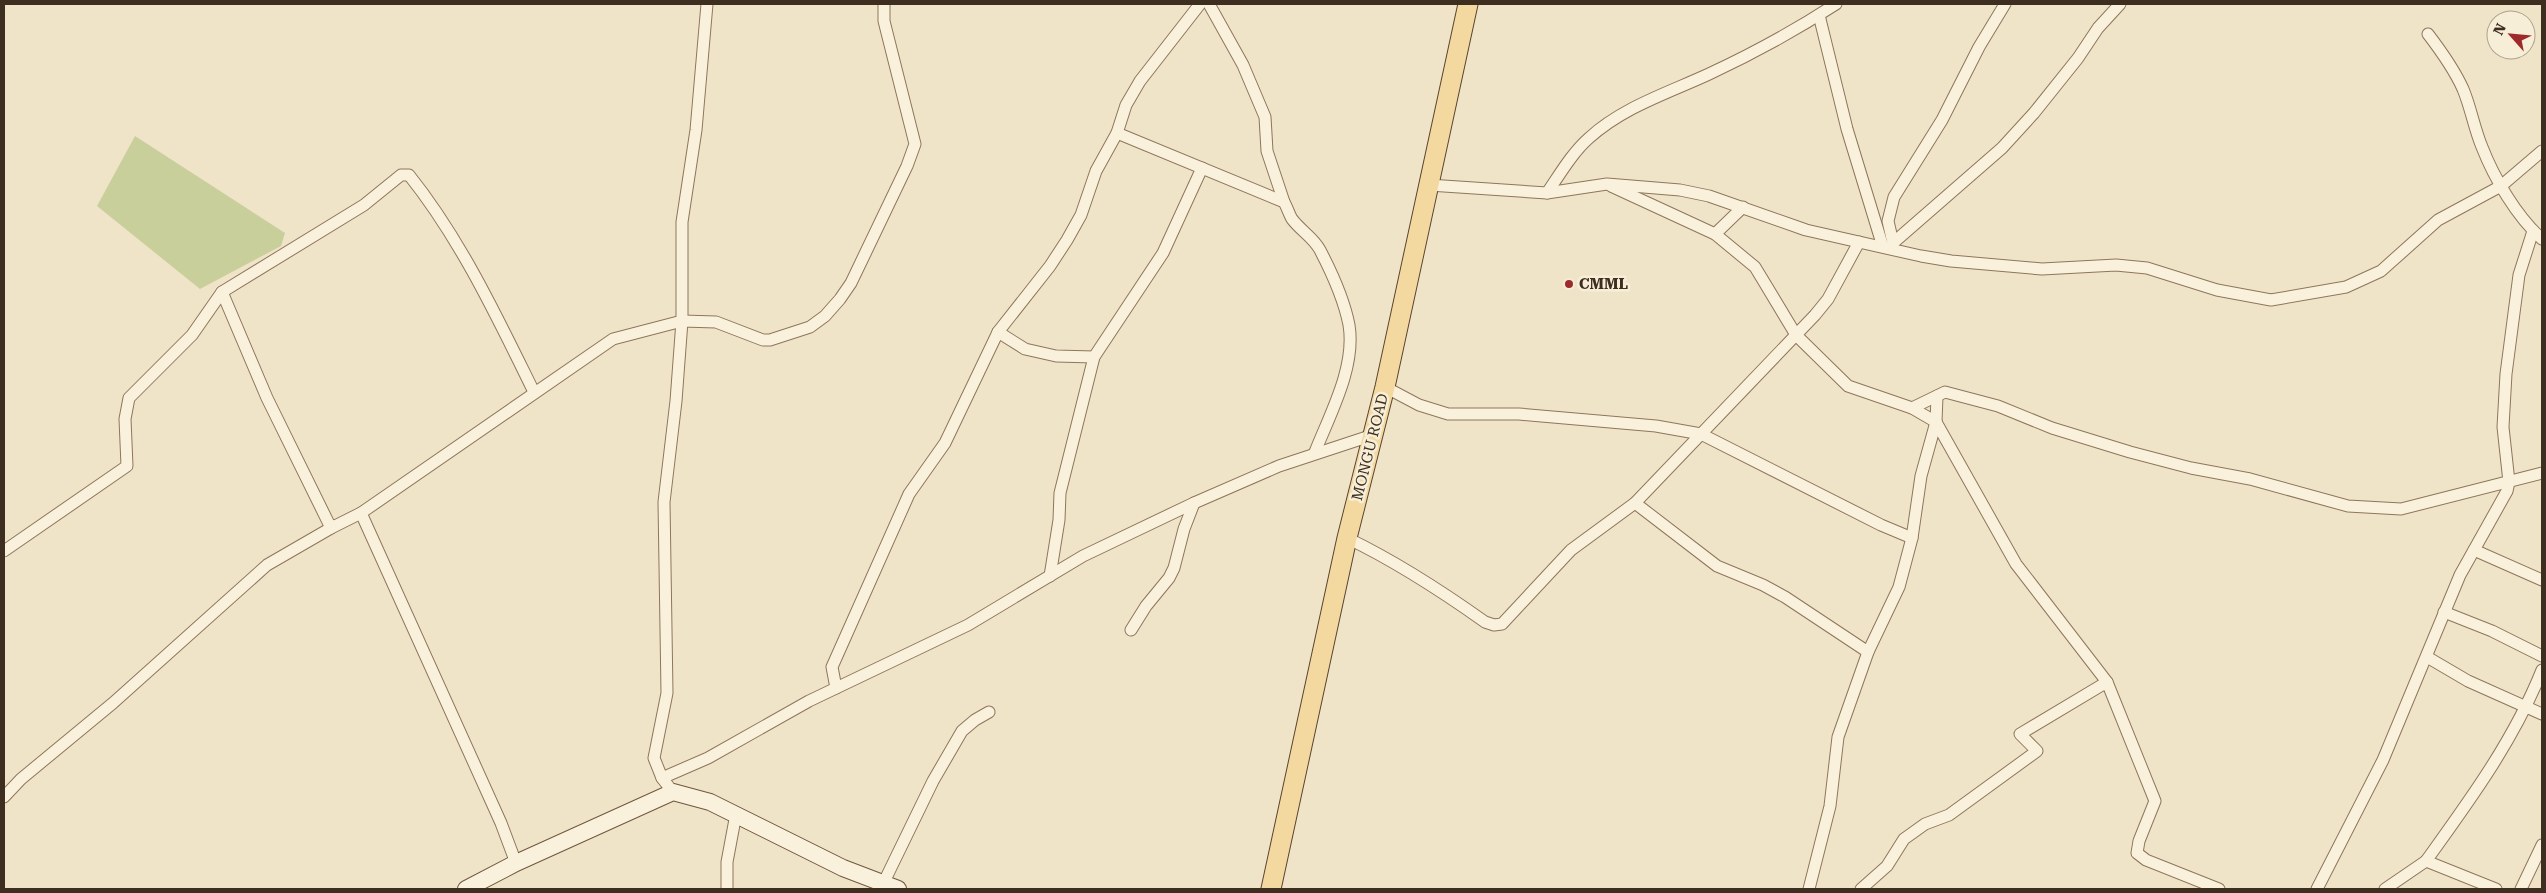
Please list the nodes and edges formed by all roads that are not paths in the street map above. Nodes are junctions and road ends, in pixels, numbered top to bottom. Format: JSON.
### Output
{"nodes":[{"id":1,"x":707,"y":4,"type":"edge"},
{"id":2,"x":884,"y":4,"type":"edge"},
{"id":3,"x":1200,"y":4,"type":"edge"},
{"id":4,"x":1208,"y":4,"type":"edge"},
{"id":5,"x":1468,"y":4,"type":"edge"},
{"id":6,"x":1836,"y":4,"type":"edge"},
{"id":7,"x":2005,"y":4,"type":"edge"},
{"id":8,"x":2120,"y":4,"type":"edge"},
{"id":9,"x":1819,"y":15,"type":"junction"},
{"id":10,"x":2428,"y":34,"type":"dead end"},
{"id":11,"x":1116,"y":134,"type":"junction"},
{"id":12,"x":2542,"y":151,"type":"edge"},
{"id":13,"x":1202,"y":168,"type":"junction"},
{"id":14,"x":1607,"y":184,"type":"junction"},
{"id":15,"x":1429,"y":186,"type":"junction"},
{"id":16,"x":2501,"y":186,"type":"junction"},
{"id":17,"x":1547,"y":193,"type":"junction"},
{"id":18,"x":1284,"y":202,"type":"junction"},
{"id":19,"x":1743,"y":207,"type":"junction"},
{"id":20,"x":1715,"y":234,"type":"junction"},
{"id":21,"x":2538,"y":235,"type":"edge"},
{"id":22,"x":1859,"y":242,"type":"junction"},
{"id":23,"x":1889,"y":247,"type":"junction"},
{"id":24,"x":222,"y":292,"type":"junction"},
{"id":25,"x":682,"y":322,"type":"junction"},
{"id":26,"x":998,"y":332,"type":"junction"},
{"id":27,"x":1796,"y":335,"type":"junction"},
{"id":28,"x":1094,"y":357,"type":"junction"},
{"id":29,"x":1385,"y":387,"type":"junction"},
{"id":30,"x":534,"y":392,"type":"junction"},
{"id":31,"x":1937,"y":396,"type":"junction"},
{"id":32,"x":1912,"y":408,"type":"junction"},
{"id":33,"x":1936,"y":422,"type":"junction"},
{"id":34,"x":1701,"y":434,"type":"junction"},
{"id":35,"x":1374,"y":435,"type":"junction"},
{"id":36,"x":1315,"y":452,"type":"junction"},
{"id":37,"x":2542,"y":473,"type":"edge"},
{"id":38,"x":2509,"y":482,"type":"junction"},
{"id":39,"x":1194,"y":503,"type":"junction"},
{"id":40,"x":1635,"y":503,"type":"junction"},
{"id":41,"x":361,"y":513,"type":"junction"},
{"id":42,"x":331,"y":528,"type":"junction"},
{"id":43,"x":1347,"y":538,"type":"junction"},
{"id":44,"x":1912,"y":538,"type":"junction"},
{"id":45,"x":2474,"y":550,"type":"junction"},
{"id":46,"x":4,"y":551,"type":"edge"},
{"id":47,"x":1050,"y":576,"type":"junction"},
{"id":48,"x":2542,"y":580,"type":"edge"},
{"id":49,"x":2444,"y":612,"type":"junction"},
{"id":50,"x":1131,"y":630,"type":"dead end"},
{"id":51,"x":1868,"y":652,"type":"junction"},
{"id":52,"x":2542,"y":656,"type":"edge"},
{"id":53,"x":2426,"y":657,"type":"junction"},
{"id":54,"x":2542,"y":670,"type":"edge"},
{"id":55,"x":2107,"y":682,"type":"junction"},
{"id":56,"x":836,"y":688,"type":"junction"},
{"id":57,"x":2527,"y":708,"type":"junction"},
{"id":58,"x":988,"y":712,"type":"dead end"},
{"id":59,"x":2542,"y":714,"type":"edge"},
{"id":60,"x":662,"y":778,"type":"junction"},
{"id":61,"x":673,"y":792,"type":"junction"},
{"id":62,"x":4,"y":797,"type":"edge"},
{"id":63,"x":736,"y":814,"type":"junction"},
{"id":64,"x":2542,"y":845,"type":"edge"},
{"id":65,"x":2426,"y":861,"type":"junction"},
{"id":66,"x":516,"y":863,"type":"junction"},
{"id":67,"x":890,"y":886,"type":"edge"},
{"id":68,"x":466,"y":889,"type":"edge"},
{"id":69,"x":727,"y":889,"type":"edge"},
{"id":70,"x":1271,"y":889,"type":"edge"},
{"id":71,"x":1809,"y":889,"type":"edge"},
{"id":72,"x":1861,"y":889,"type":"edge"},
{"id":73,"x":2219,"y":889,"type":"edge"},
{"id":74,"x":2317,"y":889,"type":"edge"},
{"id":75,"x":2385,"y":889,"type":"edge"},
{"id":76,"x":2496,"y":889,"type":"edge"},
{"id":77,"x":2521,"y":889,"type":"edge"}],
"edges":[{"from":1,"to":25,"type":"street"},
{"from":2,"to":25,"type":"street"},
{"from":3,"to":11,"type":"street"},
{"from":4,"to":18,"type":"street"},
{"from":5,"to":15,"type":"main road","name":"MONGU ROAD"},
{"from":6,"to":9,"type":"street"},
{"from":7,"to":23,"type":"street"},
{"from":8,"to":23,"type":"street"},
{"from":9,"to":17,"type":"street"},
{"from":9,"to":23,"type":"street"},
{"from":10,"to":16,"type":"street"},
{"from":11,"to":13,"type":"street"},
{"from":11,"to":26,"type":"street"},
{"from":12,"to":16,"type":"street"},
{"from":13,"to":18,"type":"street"},
{"from":13,"to":28,"type":"street"},
{"from":14,"to":17,"type":"street"},
{"from":14,"to":19,"type":"street"},
{"from":14,"to":20,"type":"street"},
{"from":15,"to":17,"type":"street"},
{"from":15,"to":29,"type":"main road","name":"MONGU ROAD"},
{"from":16,"to":21,"type":"street"},
{"from":16,"to":23,"type":"street"},
{"from":18,"to":36,"type":"street"},
{"from":19,"to":20,"type":"street"},
{"from":19,"to":22,"type":"street"},
{"from":20,"to":27,"type":"street"},
{"from":21,"to":38,"type":"street"},
{"from":22,"to":23,"type":"street"},
{"from":22,"to":27,"type":"street"},
{"from":24,"to":30,"type":"street"},
{"from":24,"to":42,"type":"street"},
{"from":24,"to":46,"type":"street"},
{"from":25,"to":30,"type":"street"},
{"from":25,"to":60,"type":"street"},
{"from":26,"to":28,"type":"street"},
{"from":26,"to":56,"type":"street"},
{"from":27,"to":32,"type":"street"},
{"from":27,"to":34,"type":"street"},
{"from":28,"to":47,"type":"street"},
{"from":29,"to":34,"type":"street"},
{"from":29,"to":35,"type":"main road","name":"MONGU ROAD"},
{"from":30,"to":41,"type":"street"},
{"from":31,"to":32,"type":"street"},
{"from":31,"to":33,"type":"street"},
{"from":31,"to":38,"type":"street"},
{"from":32,"to":33,"type":"street"},
{"from":33,"to":44,"type":"street"},
{"from":33,"to":55,"type":"street"},
{"from":34,"to":40,"type":"street"},
{"from":34,"to":44,"type":"street"},
{"from":35,"to":36,"type":"street"},
{"from":35,"to":43,"type":"main road","name":"MONGU ROAD"},
{"from":36,"to":39,"type":"street"},
{"from":37,"to":38,"type":"street"},
{"from":38,"to":45,"type":"street"},
{"from":39,"to":47,"type":"street"},
{"from":39,"to":50,"type":"street"},
{"from":40,"to":43,"type":"street"},
{"from":40,"to":51,"type":"street"},
{"from":41,"to":42,"type":"street"},
{"from":41,"to":66,"type":"street"},
{"from":42,"to":62,"type":"street"},
{"from":43,"to":70,"type":"main road","name":"MONGU ROAD"},
{"from":44,"to":51,"type":"street"},
{"from":45,"to":48,"type":"street"},
{"from":45,"to":49,"type":"street"},
{"from":47,"to":56,"type":"street"},
{"from":49,"to":52,"type":"street"},
{"from":49,"to":53,"type":"street"},
{"from":51,"to":71,"type":"street"},
{"from":53,"to":57,"type":"street"},
{"from":53,"to":74,"type":"street"},
{"from":54,"to":57,"type":"street"},
{"from":55,"to":72,"type":"street"},
{"from":55,"to":73,"type":"street"},
{"from":56,"to":60,"type":"street"},
{"from":57,"to":59,"type":"street"},
{"from":57,"to":65,"type":"street"},
{"from":58,"to":67,"type":"street"},
{"from":60,"to":61,"type":"street"},
{"from":61,"to":63,"type":"main road"},
{"from":61,"to":66,"type":"main road"},
{"from":63,"to":67,"type":"main road"},
{"from":63,"to":69,"type":"street"},
{"from":64,"to":77,"type":"street"},
{"from":65,"to":75,"type":"street"},
{"from":65,"to":76,"type":"street"},
{"from":66,"to":68,"type":"main road"}]}
